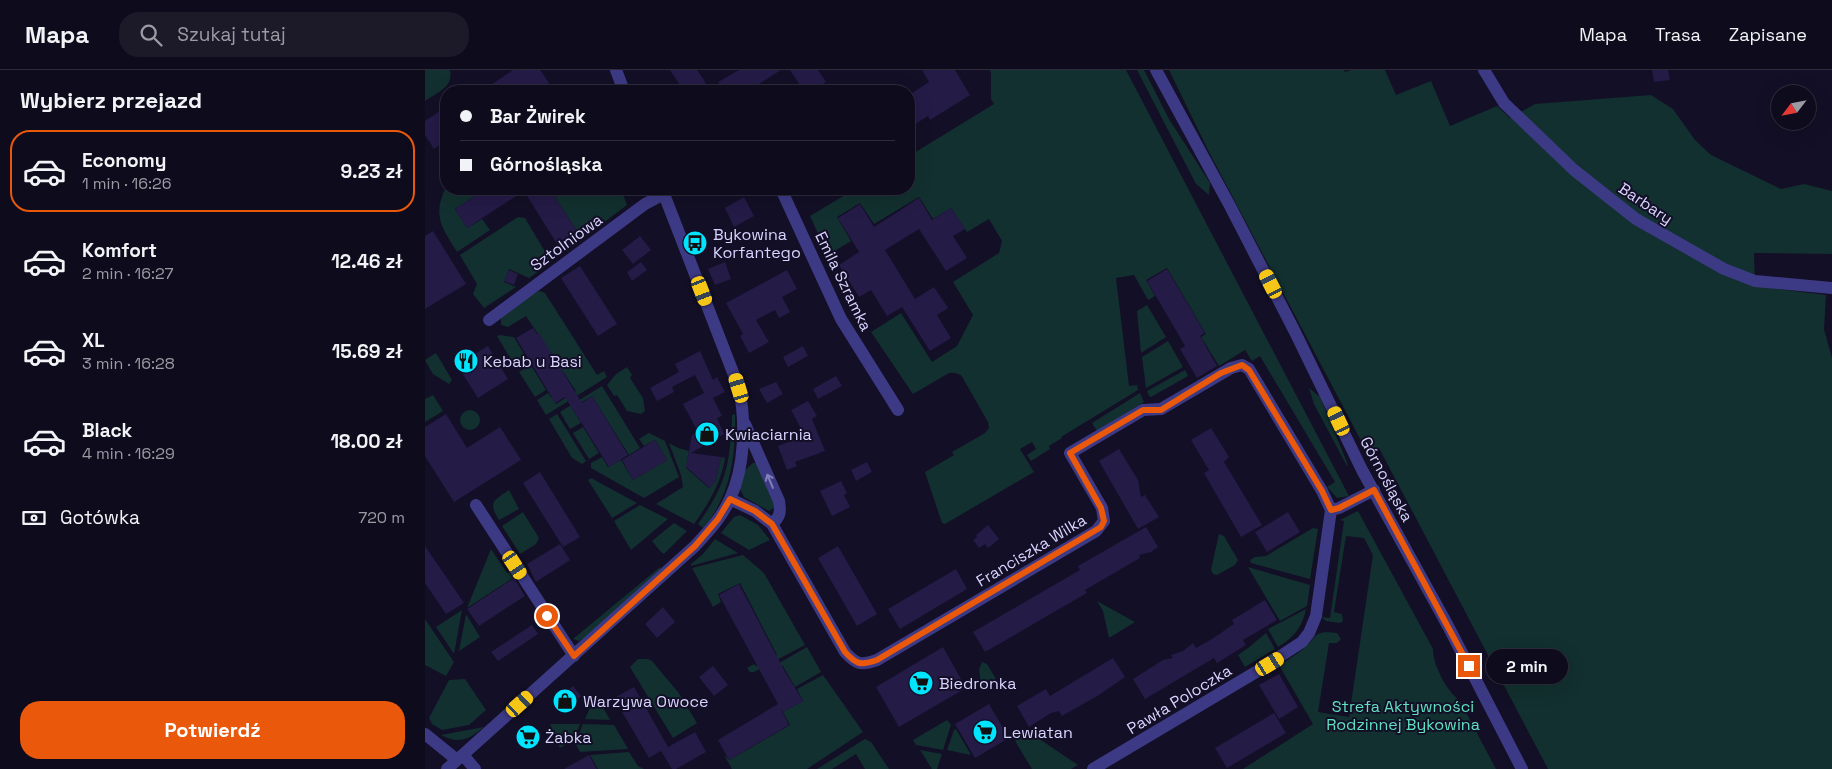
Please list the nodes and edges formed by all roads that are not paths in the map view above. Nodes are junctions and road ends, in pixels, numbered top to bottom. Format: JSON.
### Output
{"nodes":[{"id":1,"x":616,"y":70,"type":"edge"},
{"id":2,"x":1156,"y":70,"type":"edge"},
{"id":3,"x":1484,"y":70,"type":"edge"},
{"id":4,"x":622,"y":85,"type":"edge"},
{"id":5,"x":658,"y":195,"type":"edge"},
{"id":6,"x":664,"y":195,"type":"edge"},
{"id":7,"x":784,"y":195,"type":"edge"},
{"id":8,"x":1832,"y":288,"type":"edge"},
{"id":9,"x":489,"y":320,"type":"dead end"},
{"id":10,"x":898,"y":410,"type":"dead end"},
{"id":11,"x":743,"y":420,"type":"junction"},
{"id":12,"x":1374,"y":490,"type":"junction"},
{"id":13,"x":730,"y":499,"type":"junction"},
{"id":14,"x":476,"y":505,"type":"dead end"},
{"id":15,"x":1331,"y":510,"type":"junction"},
{"id":16,"x":772,"y":524,"type":"junction"},
{"id":17,"x":574,"y":656,"type":"junction"},
{"id":18,"x":425,"y":734,"type":"edge"},
{"id":19,"x":456,"y":761,"type":"edge"},
{"id":20,"x":475,"y":769,"type":"edge"},
{"id":21,"x":1093,"y":769,"type":"edge"},
{"id":22,"x":1523,"y":769,"type":"edge"}],
"edges":[{"from":1,"to":4,"type":"street"},
{"from":2,"to":12,"type":"street","name":"Górnośląska"},
{"from":3,"to":8,"type":"street","name":"Barbary"},
{"from":5,"to":9,"type":"street","name":"Sztolniowa"},
{"from":6,"to":11,"type":"street"},
{"from":7,"to":10,"type":"street","name":"Emila Szramka"},
{"from":11,"to":13,"type":"street"},
{"from":16,"to":11,"type":"street","one_way":true},
{"from":12,"to":15,"type":"street"},
{"from":12,"to":22,"type":"street","name":"Górnośląska"},
{"from":13,"to":16,"type":"street","name":"Franciszka Wilka"},
{"from":13,"to":17,"type":"street"},
{"from":14,"to":17,"type":"street"},
{"from":15,"to":16,"type":"street","name":"Franciszka Wilka"},
{"from":15,"to":21,"type":"street","name":"Pawła Poloczka"},
{"from":17,"to":19,"type":"street"},
{"from":18,"to":19,"type":"street"},
{"from":19,"to":20,"type":"street"}]}
